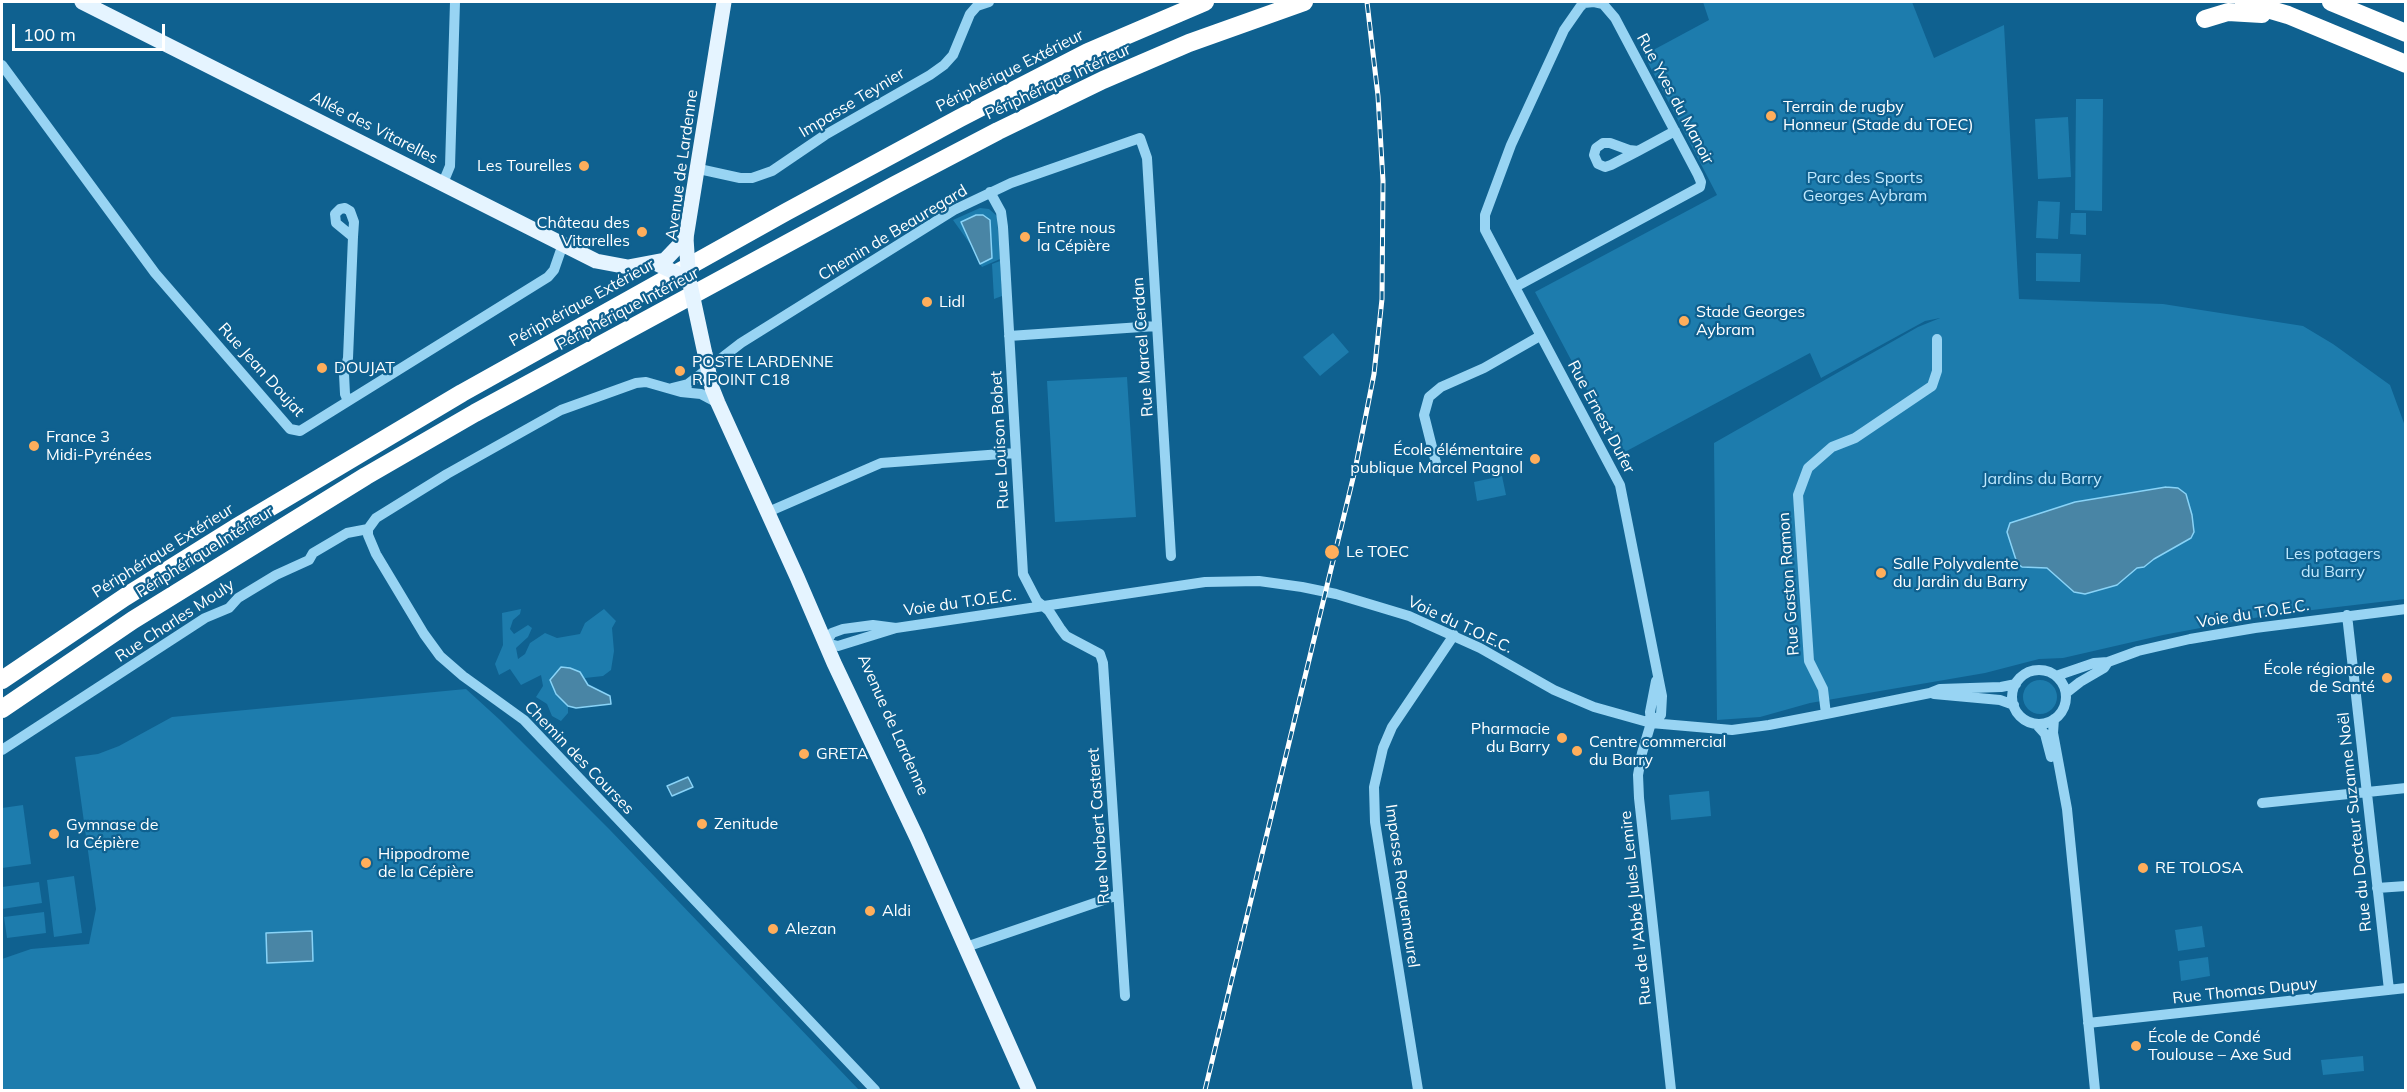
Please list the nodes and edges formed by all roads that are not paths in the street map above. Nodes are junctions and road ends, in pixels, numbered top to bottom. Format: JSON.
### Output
{"nodes":[{"id":1,"x":82,"y":2,"type":"edge"},
{"id":2,"x":455,"y":2,"type":"edge"},
{"id":3,"x":724,"y":2,"type":"edge"},
{"id":4,"x":988,"y":2,"type":"edge"},
{"id":5,"x":1205,"y":2,"type":"edge"},
{"id":6,"x":1304,"y":2,"type":"edge"},
{"id":7,"x":2244,"y":2,"type":"edge"},
{"id":8,"x":2331,"y":2,"type":"edge"},
{"id":9,"x":976,"y":4,"type":"edge"},
{"id":10,"x":2288,"y":15,"type":"junction"},
{"id":11,"x":2205,"y":19,"type":"dead end"},
{"id":12,"x":2406,"y":33,"type":"edge"},
{"id":13,"x":2406,"y":64,"type":"edge"},
{"id":14,"x":2,"y":65,"type":"edge"},
{"id":15,"x":1675,"y":131,"type":"junction"},
{"id":16,"x":1140,"y":138,"type":"joint"},
{"id":17,"x":1638,"y":151,"type":"dead end"},
{"id":18,"x":699,"y":169,"type":"junction"},
{"id":19,"x":443,"y":183,"type":"junction"},
{"id":20,"x":990,"y":192,"type":"junction"},
{"id":21,"x":353,"y":237,"type":"dead end"},
{"id":22,"x":686,"y":238,"type":"junction"},
{"id":23,"x":563,"y":244,"type":"junction"},
{"id":24,"x":660,"y":262,"type":"junction"},
{"id":25,"x":688,"y":268,"type":"junction"},
{"id":26,"x":690,"y":284,"type":"junction"},
{"id":27,"x":1515,"y":287,"type":"junction"},
{"id":28,"x":1156,"y":326,"type":"junction"},
{"id":29,"x":1010,"y":336,"type":"junction"},
{"id":30,"x":1540,"y":336,"type":"junction"},
{"id":31,"x":1937,"y":339,"type":"dead end"},
{"id":32,"x":708,"y":376,"type":"junction"},
{"id":33,"x":671,"y":388,"type":"junction"},
{"id":34,"x":348,"y":401,"type":"junction"},
{"id":35,"x":1015,"y":453,"type":"junction"},
{"id":36,"x":1436,"y":463,"type":"dead end"},
{"id":37,"x":772,"y":510,"type":"junction"},
{"id":38,"x":368,"y":529,"type":"junction"},
{"id":39,"x":1171,"y":555,"type":"dead end"},
{"id":40,"x":1043,"y":606,"type":"junction"},
{"id":41,"x":2406,"y":609,"type":"edge"},
{"id":42,"x":2347,"y":615,"type":"junction"},
{"id":43,"x":1454,"y":635,"type":"junction"},
{"id":44,"x":832,"y":640,"type":"junction"},
{"id":45,"x":1100,"y":654,"type":"joint"},
{"id":46,"x":2108,"y":662,"type":"junction"},
{"id":47,"x":2056,"y":676,"type":"junction"},
{"id":48,"x":2,"y":680,"type":"edge"},
{"id":49,"x":2016,"y":684,"type":"junction"},
{"id":50,"x":1930,"y":693,"type":"junction"},
{"id":51,"x":2066,"y":693,"type":"junction"},
{"id":52,"x":2014,"y":705,"type":"junction"},
{"id":53,"x":2,"y":709,"type":"edge"},
{"id":54,"x":1826,"y":714,"type":"junction"},
{"id":55,"x":2054,"y":719,"type":"junction"},
{"id":56,"x":1652,"y":723,"type":"junction"},
{"id":57,"x":2036,"y":724,"type":"junction"},
{"id":58,"x":2,"y":750,"type":"edge"},
{"id":59,"x":2406,"y":788,"type":"edge"},
{"id":60,"x":2367,"y":792,"type":"junction"},
{"id":61,"x":2262,"y":803,"type":"dead end"},
{"id":62,"x":2074,"y":884,"type":"junction"},
{"id":63,"x":2406,"y":886,"type":"edge"},
{"id":64,"x":2377,"y":888,"type":"junction"},
{"id":65,"x":1118,"y":895,"type":"junction"},
{"id":66,"x":969,"y":946,"type":"junction"},
{"id":67,"x":2406,"y":988,"type":"edge"},
{"id":68,"x":2389,"y":990,"type":"junction"},
{"id":69,"x":1125,"y":996,"type":"dead end"},
{"id":70,"x":2088,"y":1023,"type":"junction"},
{"id":71,"x":875,"y":1090,"type":"edge"},
{"id":72,"x":1029,"y":1090,"type":"edge"},
{"id":73,"x":1036,"y":1090,"type":"edge"},
{"id":74,"x":1418,"y":1090,"type":"edge"},
{"id":75,"x":1671,"y":1090,"type":"edge"},
{"id":76,"x":2095,"y":1090,"type":"edge"}],
"edges":[{"from":1,"to":19,"type":"main road","name":"Allée des Vitarelles"},
{"from":2,"to":19,"type":"street"},
{"from":3,"to":18,"type":"main road","name":"Avenue de Lardenne"},
{"from":4,"to":9,"type":"street","name":"Impasse Teynier"},
{"from":5,"to":48,"type":"highway","name":"Périphérique Extérieur"},
{"from":6,"to":53,"type":"highway","name":"Périphérique Intérieur"},
{"from":7,"to":10,"type":"highway"},
{"from":8,"to":12,"type":"highway"},
{"from":9,"to":18,"type":"street","name":"Impasse Teynier"},
{"from":10,"to":11,"type":"highway"},
{"from":10,"to":13,"type":"highway"},
{"from":14,"to":34,"type":"street","name":"Rue Jean Doujat"},
{"from":15,"to":17,"type":"street"},
{"from":15,"to":27,"type":"street","name":"Rue Yves du Manoir"},
{"from":15,"to":27,"type":"street","name":"Rue Yves du Manoir"},
{"from":16,"to":20,"type":"street","name":"Chemin de Beauregard"},
{"from":16,"to":28,"type":"street","name":"Rue Marcel Cerdan"},
{"from":18,"to":22,"type":"main road","name":"Avenue de Lardenne"},
{"from":19,"to":23,"type":"main road","name":"Allée des Vitarelles"},
{"from":20,"to":29,"type":"street","name":"Rue Louison Bobet"},
{"from":20,"to":32,"type":"street","name":"Chemin de Beauregard"},
{"from":21,"to":34,"type":"street"},
{"from":22,"to":24,"type":"main road"},
{"from":22,"to":25,"type":"main road","name":"Avenue de Lardenne","bridge":true},
{"from":23,"to":24,"type":"main road","name":"Allée des Vitarelles"},
{"from":23,"to":34,"type":"street","name":"Rue Jean Doujat"},
{"from":24,"to":25,"type":"main road"},
{"from":24,"to":26,"type":"main road","bridge":true},
{"from":25,"to":26,"type":"main road","name":"Avenue de Lardenne","bridge":true},
{"from":26,"to":32,"type":"main road","name":"Avenue de Lardenne","bridge":true},
{"from":27,"to":30,"type":"street","name":"Rue Ernest Dufer"},
{"from":28,"to":29,"type":"street"},
{"from":28,"to":39,"type":"street","name":"Rue Marcel Cerdan"},
{"from":29,"to":35,"type":"street","name":"Rue Louison Bobet"},
{"from":30,"to":36,"type":"street"},
{"from":30,"to":56,"type":"street","name":"Rue Ernest Dufer"},
{"from":31,"to":54,"type":"street","name":"Rue Gaston Ramon"},
{"from":32,"to":33,"type":"street"},
{"from":32,"to":33,"type":"street"},
{"from":32,"to":37,"type":"main road","name":"Avenue de Lardenne"},
{"from":33,"to":38,"type":"street"},
{"from":35,"to":37,"type":"street"},
{"from":35,"to":40,"type":"street","name":"Rue Louison Bobet"},
{"from":37,"to":44,"type":"main road","name":"Avenue de Lardenne"},
{"from":38,"to":58,"type":"street","name":"Rue Charles Mouly"},
{"from":38,"to":71,"type":"street","name":"Chemin des Courses"},
{"from":40,"to":43,"type":"street","name":"Voie du T.O.E.C."},
{"from":40,"to":44,"type":"street","name":"Voie du T.O.E.C."},
{"from":40,"to":45,"type":"street","name":"Rue Louison Bobet"},
{"from":41,"to":42,"type":"street","name":"Voie du T.O.E.C."},
{"from":42,"to":46,"type":"street","name":"Voie du T.O.E.C."},
{"from":42,"to":60,"type":"street","name":"Rue du Docteur Suzanne Noël"},
{"from":43,"to":56,"type":"street","name":"Voie du T.O.E.C."},
{"from":43,"to":74,"type":"street","name":"Impasse Roquemaurel"},
{"from":44,"to":66,"type":"main road","name":"Avenue de Lardenne"},
{"from":45,"to":65,"type":"street","name":"Rue Norbert Casteret"},
{"from":46,"to":47,"type":"street","name":"Voie du T.O.E.C."},
{"from":46,"to":51,"type":"street","name":"Voie du T.O.E.C."},
{"from":47,"to":49,"type":"street"},
{"from":47,"to":51,"type":"street"},
{"from":49,"to":50,"type":"street","name":"Voie du T.O.E.C."},
{"from":49,"to":52,"type":"street"},
{"from":50,"to":52,"type":"street","name":"Voie du T.O.E.C."},
{"from":50,"to":54,"type":"street","name":"Voie du T.O.E.C."},
{"from":51,"to":55,"type":"street"},
{"from":52,"to":57,"type":"street"},
{"from":54,"to":56,"type":"street","name":"Voie du T.O.E.C."},
{"from":55,"to":57,"type":"street"},
{"from":55,"to":62,"type":"street"},
{"from":56,"to":75,"type":"street","name":"Rue de l'Abbé Jules Lemire"},
{"from":57,"to":62,"type":"street"},
{"from":59,"to":60,"type":"street"},
{"from":60,"to":61,"type":"street"},
{"from":60,"to":64,"type":"street","name":"Rue du Docteur Suzanne Noël"},
{"from":62,"to":70,"type":"street"},
{"from":63,"to":64,"type":"street"},
{"from":64,"to":68,"type":"street","name":"Rue du Docteur Suzanne Noël"},
{"from":65,"to":66,"type":"street"},
{"from":65,"to":69,"type":"street","name":"Rue Norbert Casteret"},
{"from":66,"to":72,"type":"main road","name":"Avenue de Lardenne"},
{"from":66,"to":73,"type":"main road","name":"Avenue de Lardenne"},
{"from":67,"to":68,"type":"street","name":"Rue Thomas Dupuy"},
{"from":68,"to":70,"type":"street","name":"Rue Thomas Dupuy"},
{"from":70,"to":76,"type":"street"}]}
